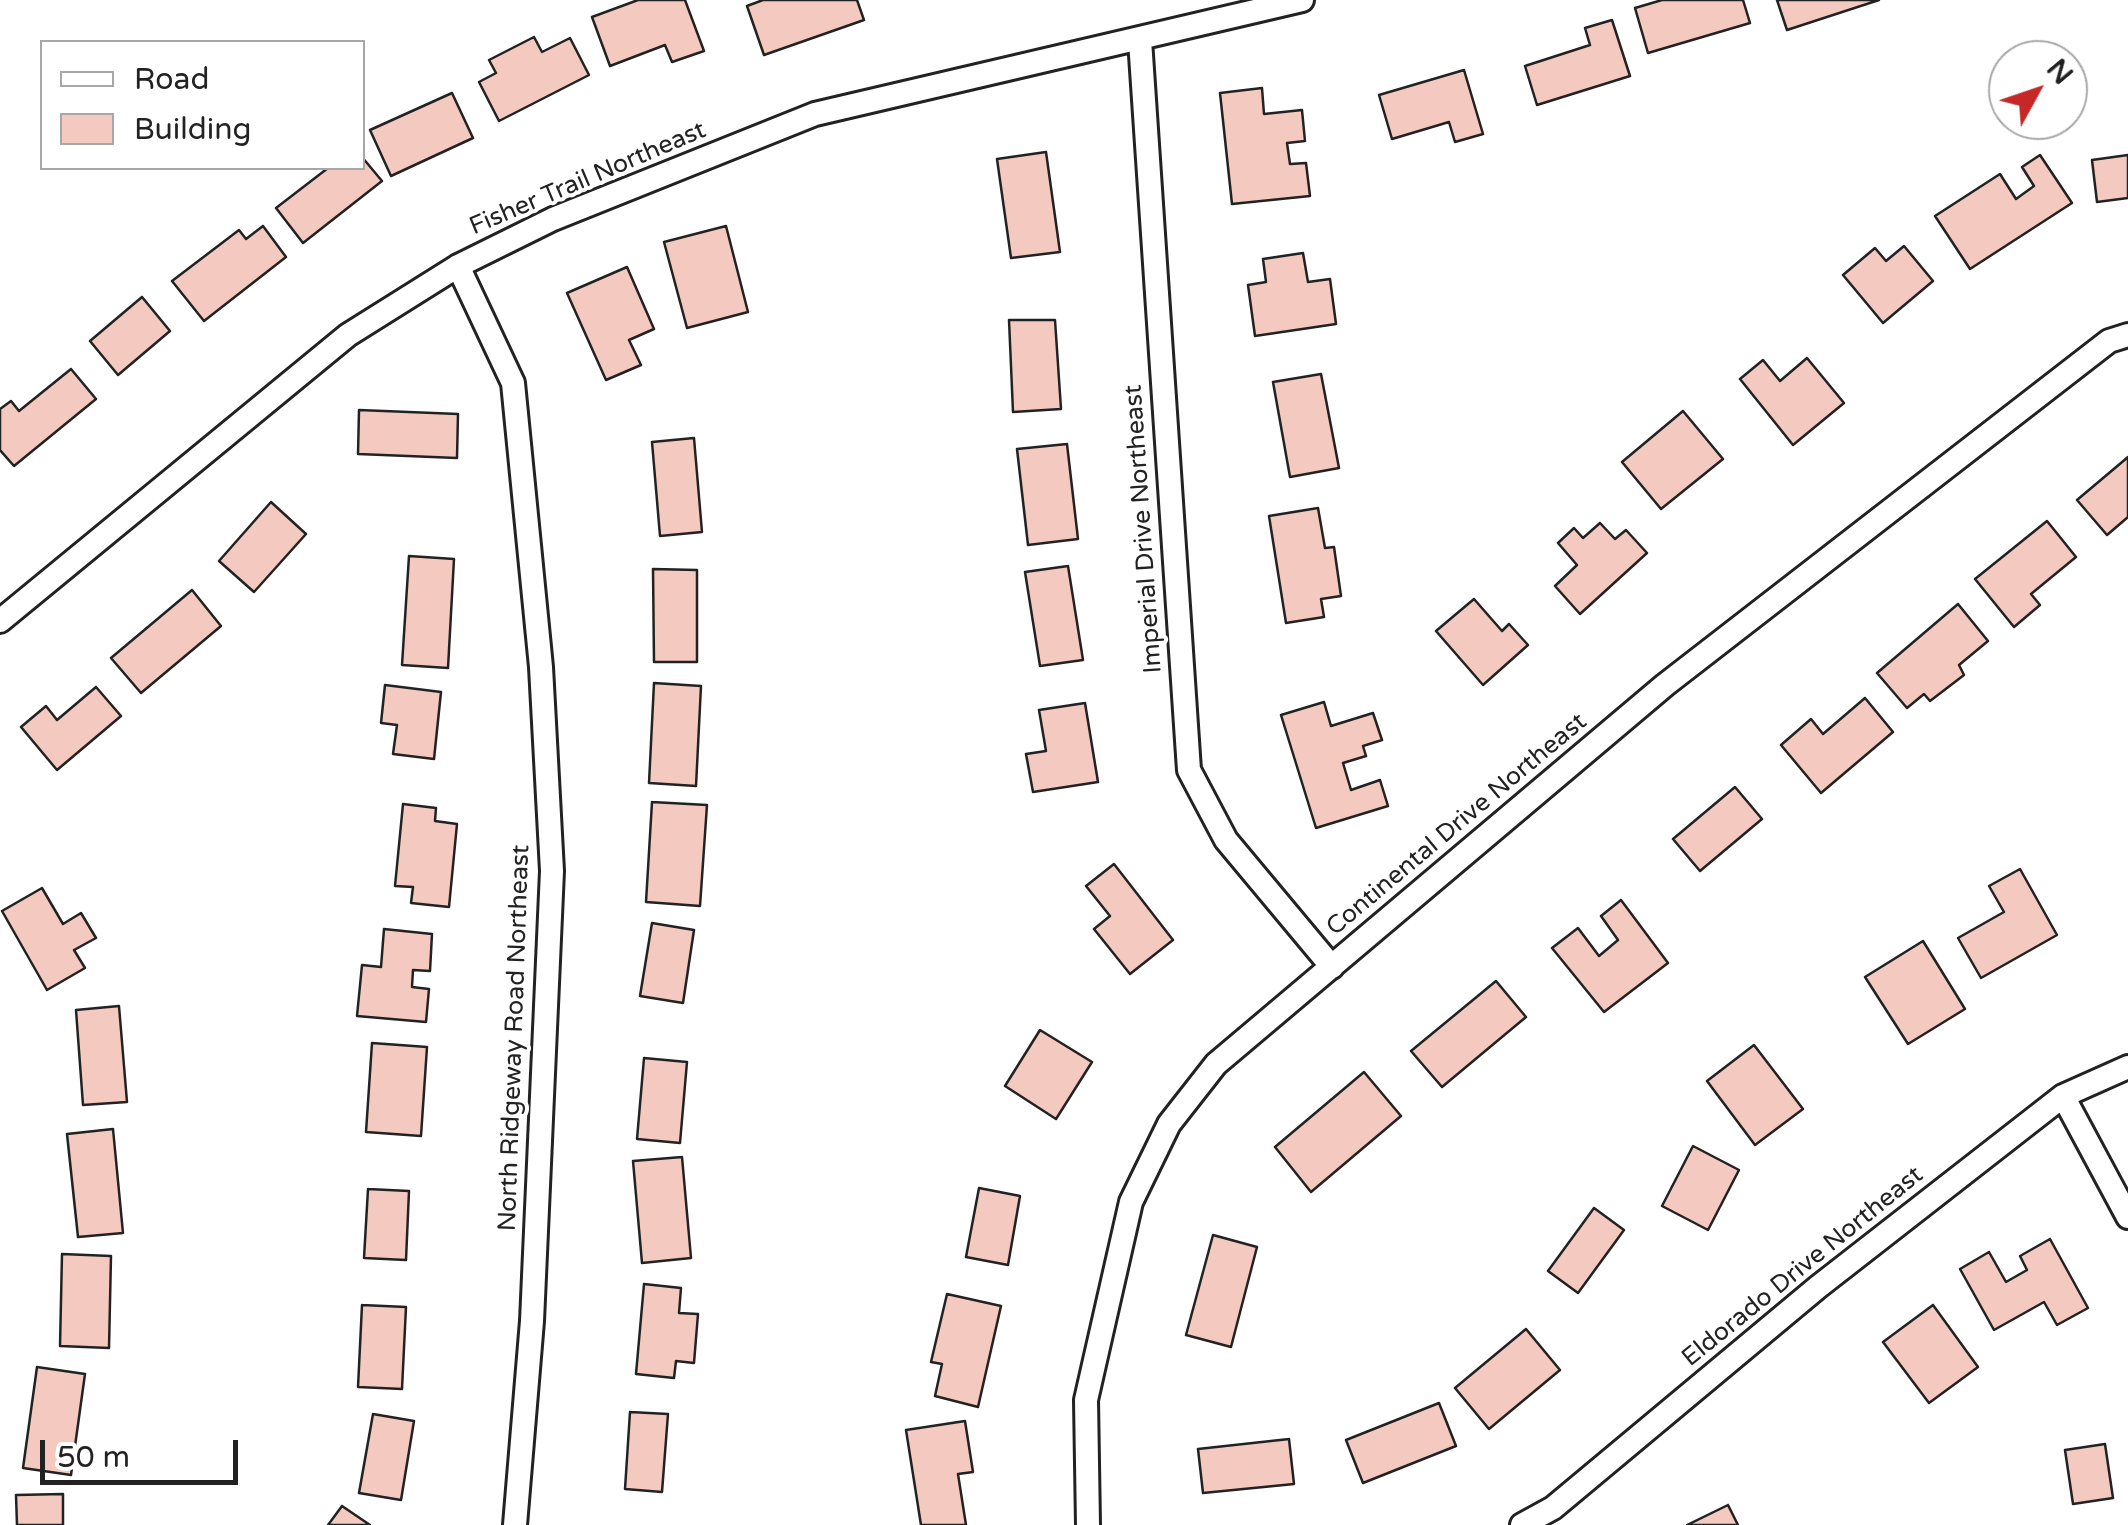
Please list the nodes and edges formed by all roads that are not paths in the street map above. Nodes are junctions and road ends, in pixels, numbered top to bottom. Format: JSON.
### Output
{"nodes":[{"id":1,"x":1302,"y":0,"type":"edge"},
{"id":2,"x":1140,"y":40,"type":"junction"},
{"id":3,"x":458,"y":266,"type":"junction"},
{"id":4,"x":2128,"y":335,"type":"edge"},
{"id":5,"x":0,"y":621,"type":"edge"},
{"id":6,"x":1332,"y":967,"type":"junction"},
{"id":7,"x":2128,"y":1067,"type":"edge"},
{"id":8,"x":2062,"y":1096,"type":"junction"},
{"id":9,"x":2128,"y":1216,"type":"edge"},
{"id":10,"x":1558,"y":1517,"type":"edge"},
{"id":11,"x":515,"y":1525,"type":"edge"},
{"id":12,"x":1088,"y":1525,"type":"edge"},
{"id":13,"x":1522,"y":1525,"type":"edge"}],
"edges":[{"from":1,"to":2,"type":"street","name":"Fisher Trail Northeast"},
{"from":2,"to":3,"type":"street","name":"Fisher Trail Northeast"},
{"from":2,"to":6,"type":"street","name":"Imperial Drive Northeast"},
{"from":3,"to":5,"type":"street","name":"Fisher Trail Northeast"},
{"from":3,"to":11,"type":"street","name":"North Ridgeway Road Northeast"},
{"from":4,"to":6,"type":"street","name":"Continental Drive Northeast"},
{"from":6,"to":12,"type":"street","name":"Continental Drive Northeast"},
{"from":7,"to":8,"type":"street","name":"Eldorado Drive Northeast"},
{"from":8,"to":9,"type":"street"},
{"from":8,"to":10,"type":"street","name":"Eldorado Drive Northeast"},
{"from":10,"to":13,"type":"street","name":"Eldorado Drive Northeast"}]}
